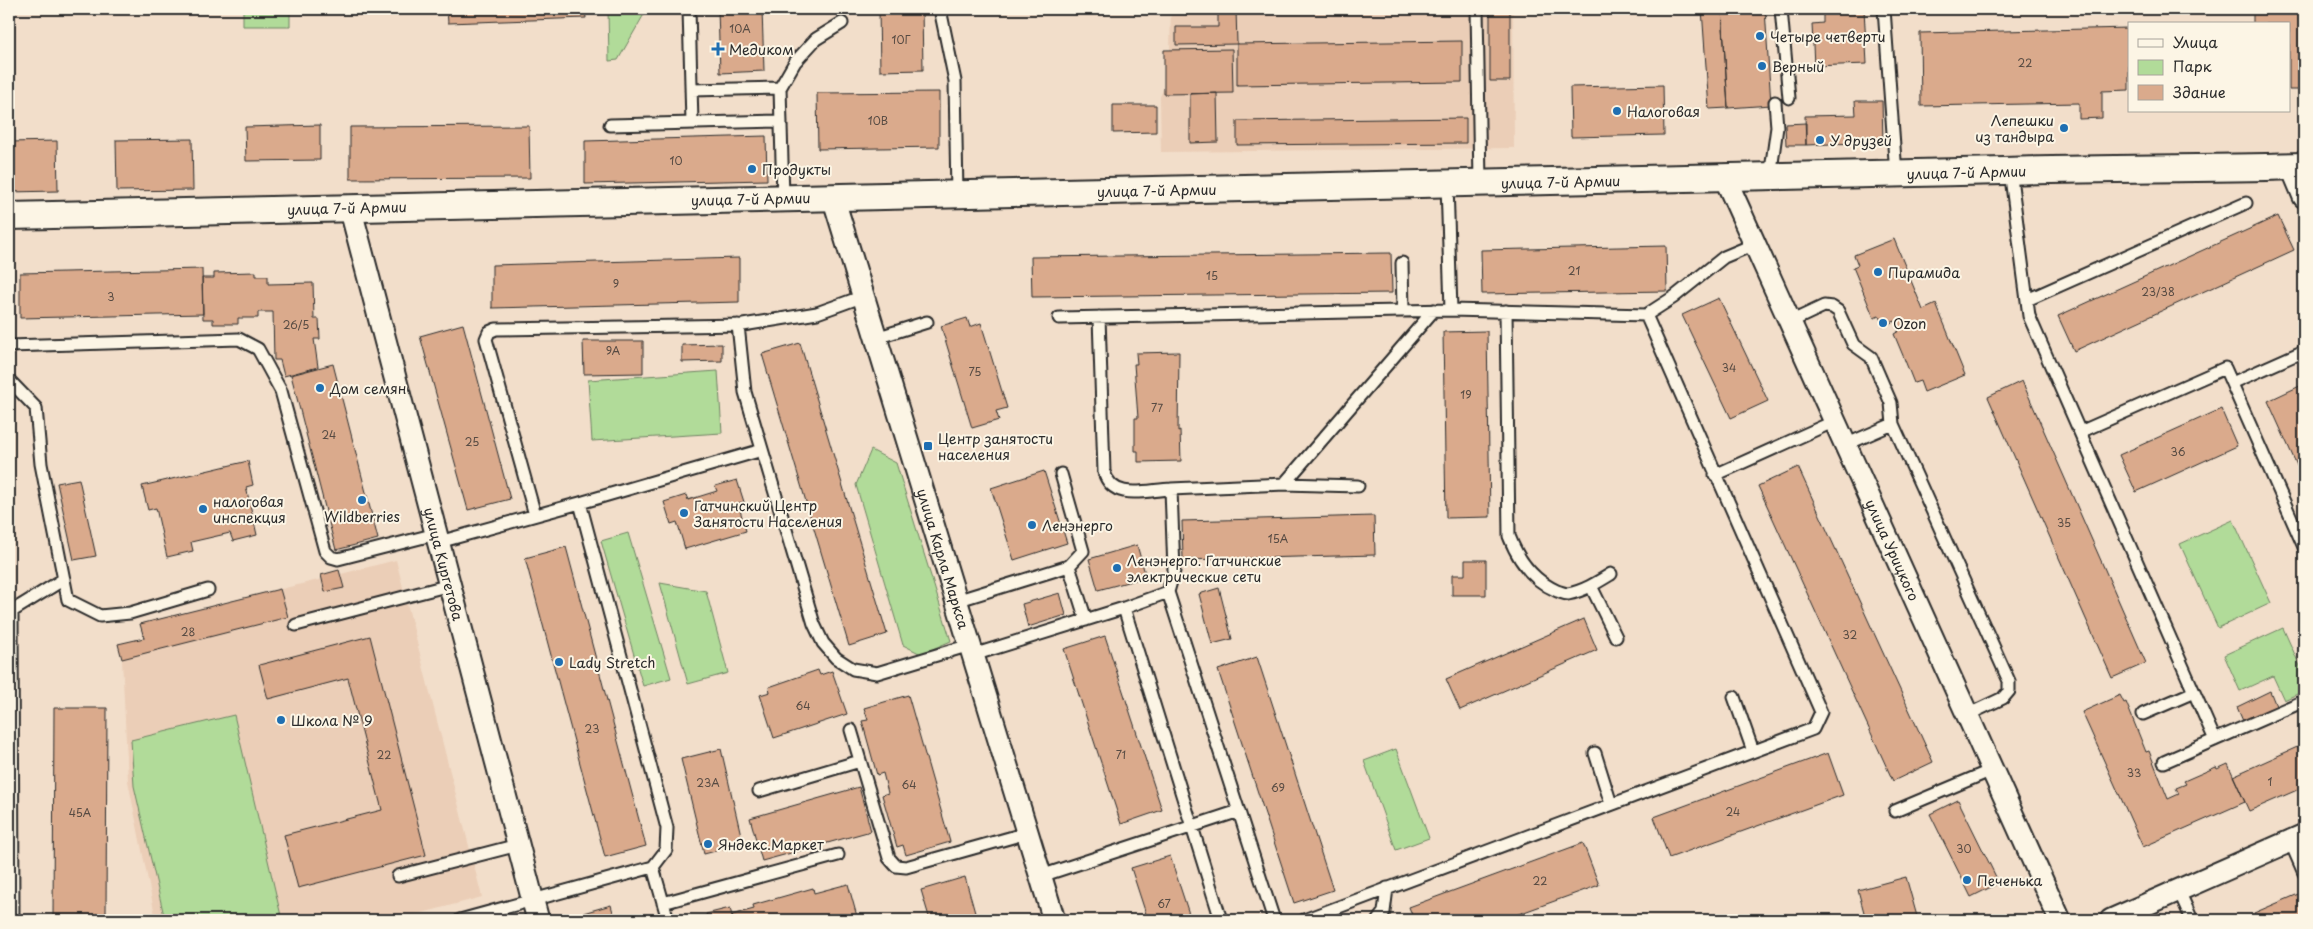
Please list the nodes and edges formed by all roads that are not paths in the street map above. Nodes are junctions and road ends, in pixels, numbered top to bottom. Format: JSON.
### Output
{"nodes":[{"id":1,"x":689,"y":9,"type":"edge"},
{"id":2,"x":940,"y":9,"type":"edge"},
{"id":3,"x":1477,"y":9,"type":"edge"},
{"id":4,"x":1781,"y":9,"type":"edge"},
{"id":5,"x":1884,"y":9,"type":"edge"},
{"id":6,"x":842,"y":22,"type":"dead end"},
{"id":7,"x":780,"y":88,"type":"junction"},
{"id":8,"x":691,"y":90,"type":"junction"},
{"id":9,"x":1789,"y":98,"type":"dead end"},
{"id":10,"x":1775,"y":102,"type":"dead end"},
{"id":11,"x":781,"y":121,"type":"junction"},
{"id":12,"x":692,"y":123,"type":"junction"},
{"id":13,"x":610,"y":125,"type":"dead end"},
{"id":14,"x":2297,"y":166,"type":"edge"},
{"id":15,"x":2010,"y":170,"type":"junction"},
{"id":16,"x":1896,"y":174,"type":"junction"},
{"id":17,"x":1770,"y":177,"type":"junction"},
{"id":18,"x":1725,"y":178,"type":"junction"},
{"id":19,"x":1480,"y":183,"type":"junction"},
{"id":20,"x":1448,"y":184,"type":"junction"},
{"id":21,"x":956,"y":195,"type":"junction"},
{"id":22,"x":833,"y":197,"type":"junction"},
{"id":23,"x":2304,"y":197,"type":"edge"},
{"id":24,"x":783,"y":198,"type":"junction"},
{"id":25,"x":2246,"y":204,"type":"dead end"},
{"id":26,"x":350,"y":207,"type":"junction"},
{"id":27,"x":9,"y":216,"type":"edge"},
{"id":28,"x":1755,"y":244,"type":"junction"},
{"id":29,"x":1402,"y":263,"type":"dead end"},
{"id":30,"x":864,"y":296,"type":"junction"},
{"id":31,"x":2026,"y":300,"type":"junction"},
{"id":32,"x":1434,"y":310,"type":"junction"},
{"id":33,"x":1451,"y":310,"type":"junction"},
{"id":34,"x":1403,"y":311,"type":"junction"},
{"id":35,"x":1506,"y":311,"type":"junction"},
{"id":36,"x":1646,"y":315,"type":"junction"},
{"id":37,"x":1099,"y":317,"type":"junction"},
{"id":38,"x":1059,"y":318,"type":"dead end"},
{"id":39,"x":927,"y":322,"type":"dead end"},
{"id":40,"x":1790,"y":322,"type":"junction"},
{"id":41,"x":738,"y":325,"type":"junction"},
{"id":42,"x":876,"y":338,"type":"junction"},
{"id":43,"x":9,"y":346,"type":"edge"},
{"id":44,"x":2304,"y":351,"type":"edge"},
{"id":45,"x":9,"y":380,"type":"edge"},
{"id":46,"x":2232,"y":383,"type":"junction"},
{"id":47,"x":1834,"y":421,"type":"junction"},
{"id":48,"x":1893,"y":424,"type":"junction"},
{"id":49,"x":2080,"y":432,"type":"junction"},
{"id":50,"x":1845,"y":445,"type":"junction"},
{"id":51,"x":762,"y":450,"type":"junction"},
{"id":52,"x":1061,"y":474,"type":"dead end"},
{"id":53,"x":1715,"y":475,"type":"junction"},
{"id":54,"x":1284,"y":484,"type":"junction"},
{"id":55,"x":1358,"y":486,"type":"dead end"},
{"id":56,"x":1171,"y":488,"type":"junction"},
{"id":57,"x":580,"y":503,"type":"junction"},
{"id":58,"x":535,"y":516,"type":"junction"},
{"id":59,"x":437,"y":538,"type":"junction"},
{"id":60,"x":2304,"y":547,"type":"edge"},
{"id":61,"x":1069,"y":566,"type":"junction"},
{"id":62,"x":1611,"y":574,"type":"dead end"},
{"id":63,"x":64,"y":579,"type":"junction"},
{"id":64,"x":450,"y":585,"type":"junction"},
{"id":65,"x":1591,"y":586,"type":"junction"},
{"id":66,"x":208,"y":590,"type":"dead end"},
{"id":67,"x":1168,"y":592,"type":"junction"},
{"id":68,"x":956,"y":601,"type":"junction"},
{"id":69,"x":1124,"y":608,"type":"junction"},
{"id":70,"x":11,"y":612,"type":"edge"},
{"id":71,"x":1086,"y":620,"type":"junction"},
{"id":72,"x":296,"y":625,"type":"dead end"},
{"id":73,"x":1616,"y":637,"type":"dead end"},
{"id":74,"x":971,"y":650,"type":"junction"},
{"id":75,"x":2194,"y":692,"type":"junction"},
{"id":76,"x":1734,"y":697,"type":"dead end"},
{"id":77,"x":2304,"y":701,"type":"edge"},
{"id":78,"x":1967,"y":714,"type":"junction"},
{"id":79,"x":2143,"y":714,"type":"dead end"},
{"id":80,"x":851,"y":730,"type":"dead end"},
{"id":81,"x":2215,"y":740,"type":"junction"},
{"id":82,"x":1753,"y":751,"type":"junction"},
{"id":83,"x":1594,"y":753,"type":"dead end"},
{"id":84,"x":860,"y":761,"type":"junction"},
{"id":85,"x":2164,"y":762,"type":"dead end"},
{"id":86,"x":1992,"y":770,"type":"junction"},
{"id":87,"x":760,"y":791,"type":"dead end"},
{"id":88,"x":1611,"y":804,"type":"junction"},
{"id":89,"x":1239,"y":811,"type":"junction"},
{"id":90,"x":1894,"y":811,"type":"dead end"},
{"id":91,"x":1191,"y":827,"type":"junction"},
{"id":92,"x":1027,"y":833,"type":"junction"},
{"id":93,"x":2297,"y":838,"type":"edge"},
{"id":94,"x":518,"y":845,"type":"junction"},
{"id":95,"x":838,"y":855,"type":"dead end"},
{"id":96,"x":653,"y":867,"type":"junction"},
{"id":97,"x":2304,"y":873,"type":"edge"},
{"id":98,"x":398,"y":876,"type":"dead end"},
{"id":99,"x":1041,"y":876,"type":"junction"},
{"id":100,"x":1387,"y":888,"type":"junction"},
{"id":101,"x":2179,"y":891,"type":"junction"},
{"id":102,"x":533,"y":900,"type":"junction"},
{"id":103,"x":663,"y":903,"type":"junction"},
{"id":104,"x":12,"y":913,"type":"edge"},
{"id":105,"x":460,"y":920,"type":"edge"},
{"id":106,"x":538,"y":920,"type":"edge"},
{"id":107,"x":668,"y":920,"type":"edge"},
{"id":108,"x":1054,"y":920,"type":"edge"},
{"id":109,"x":1221,"y":920,"type":"edge"},
{"id":110,"x":1274,"y":920,"type":"edge"},
{"id":111,"x":1304,"y":920,"type":"edge"},
{"id":112,"x":1378,"y":920,"type":"edge"},
{"id":113,"x":2060,"y":920,"type":"edge"},
{"id":114,"x":2111,"y":920,"type":"edge"},
{"id":115,"x":2192,"y":920,"type":"edge"}],
"edges":[{"from":1,"to":8,"type":"lane"},
{"from":2,"to":21,"type":"lane"},
{"from":3,"to":19,"type":"lane"},
{"from":4,"to":9,"type":"lane"},
{"from":5,"to":16,"type":"lane"},
{"from":6,"to":7,"type":"lane"},
{"from":7,"to":8,"type":"lane"},
{"from":7,"to":11,"type":"lane"},
{"from":8,"to":12,"type":"lane"},
{"from":10,"to":17,"type":"lane"},
{"from":11,"to":12,"type":"lane"},
{"from":11,"to":24,"type":"lane"},
{"from":12,"to":13,"type":"lane"},
{"from":14,"to":15,"type":"street","name":"улица 7-й Армии"},
{"from":14,"to":23,"type":"street"},
{"from":15,"to":16,"type":"street","name":"улица 7-й Армии"},
{"from":15,"to":31,"type":"lane"},
{"from":16,"to":17,"type":"street","name":"улица 7-й Армии"},
{"from":17,"to":18,"type":"street","name":"улица 7-й Армии"},
{"from":18,"to":19,"type":"street","name":"улица 7-й Армии"},
{"from":18,"to":28,"type":"street","name":"улица Урицкого"},
{"from":19,"to":20,"type":"street","name":"улица 7-й Армии"},
{"from":20,"to":21,"type":"street","name":"улица 7-й Армии"},
{"from":20,"to":33,"type":"lane"},
{"from":21,"to":22,"type":"street","name":"улица 7-й Армии"},
{"from":22,"to":24,"type":"street","name":"улица 7-й Армии"},
{"from":22,"to":30,"type":"street","name":"улица Карла Маркса"},
{"from":24,"to":26,"type":"street","name":"улица 7-й Армии"},
{"from":25,"to":31,"type":"lane"},
{"from":26,"to":27,"type":"street","name":"улица 7-й Армии"},
{"from":26,"to":59,"type":"street","name":"улица Киргетова"},
{"from":28,"to":36,"type":"lane"},
{"from":28,"to":40,"type":"street","name":"улица Урицкого"},
{"from":29,"to":34,"type":"lane"},
{"from":30,"to":41,"type":"lane"},
{"from":30,"to":42,"type":"street","name":"улица Карла Маркса"},
{"from":31,"to":49,"type":"lane"},
{"from":32,"to":33,"type":"lane"},
{"from":32,"to":34,"type":"lane"},
{"from":32,"to":54,"type":"lane"},
{"from":33,"to":35,"type":"lane"},
{"from":34,"to":37,"type":"lane"},
{"from":35,"to":36,"type":"lane"},
{"from":35,"to":65,"type":"lane"},
{"from":36,"to":53,"type":"lane"},
{"from":37,"to":38,"type":"lane"},
{"from":37,"to":56,"type":"lane"},
{"from":39,"to":42,"type":"lane"},
{"from":40,"to":47,"type":"street","name":"улица Урицкого"},
{"from":40,"to":48,"type":"lane"},
{"from":41,"to":51,"type":"lane"},
{"from":41,"to":58,"type":"lane"},
{"from":42,"to":68,"type":"street","name":"улица Карла Маркса"},
{"from":43,"to":59,"type":"lane"},
{"from":44,"to":46,"type":"lane"},
{"from":45,"to":63,"type":"lane"},
{"from":46,"to":49,"type":"lane"},
{"from":46,"to":60,"type":"lane"},
{"from":47,"to":50,"type":"street","name":"улица Урицкого"},
{"from":47,"to":53,"type":"lane"},
{"from":48,"to":50,"type":"lane"},
{"from":48,"to":78,"type":"lane"},
{"from":49,"to":75,"type":"lane"},
{"from":50,"to":78,"type":"street","name":"улица Урицкого"},
{"from":51,"to":57,"type":"lane"},
{"from":51,"to":74,"type":"lane"},
{"from":52,"to":61,"type":"lane"},
{"from":53,"to":82,"type":"lane"},
{"from":54,"to":55,"type":"lane"},
{"from":54,"to":56,"type":"lane"},
{"from":56,"to":67,"type":"lane"},
{"from":57,"to":58,"type":"lane"},
{"from":57,"to":96,"type":"lane"},
{"from":58,"to":59,"type":"lane"},
{"from":59,"to":64,"type":"street","name":"улица Киргетова"},
{"from":61,"to":68,"type":"lane"},
{"from":61,"to":71,"type":"lane"},
{"from":62,"to":65,"type":"lane"},
{"from":63,"to":66,"type":"lane"},
{"from":63,"to":70,"type":"lane"},
{"from":64,"to":72,"type":"lane"},
{"from":64,"to":94,"type":"street","name":"улица Киргетова"},
{"from":65,"to":73,"type":"lane"},
{"from":67,"to":69,"type":"lane"},
{"from":67,"to":89,"type":"lane"},
{"from":68,"to":74,"type":"street","name":"улица Карла Маркса"},
{"from":69,"to":71,"type":"lane"},
{"from":69,"to":91,"type":"lane"},
{"from":70,"to":104,"type":"lane"},
{"from":71,"to":74,"type":"lane"},
{"from":74,"to":92,"type":"street","name":"улица Карла Маркса"},
{"from":75,"to":79,"type":"lane"},
{"from":75,"to":81,"type":"lane"},
{"from":76,"to":82,"type":"lane"},
{"from":77,"to":81,"type":"lane"},
{"from":78,"to":86,"type":"street","name":"улица Урицкого"},
{"from":80,"to":84,"type":"lane"},
{"from":81,"to":85,"type":"lane"},
{"from":82,"to":88,"type":"lane"},
{"from":83,"to":88,"type":"lane"},
{"from":84,"to":87,"type":"lane"},
{"from":84,"to":92,"type":"lane"},
{"from":86,"to":90,"type":"lane"},
{"from":86,"to":113,"type":"street","name":"улица Урицкого"},
{"from":88,"to":100,"type":"lane"},
{"from":89,"to":91,"type":"lane"},
{"from":89,"to":110,"type":"lane"},
{"from":91,"to":99,"type":"lane"},
{"from":91,"to":109,"type":"lane"},
{"from":92,"to":99,"type":"street","name":"улица Карла Маркса"},
{"from":93,"to":97,"type":"lane"},
{"from":93,"to":101,"type":"street"},
{"from":94,"to":98,"type":"lane"},
{"from":94,"to":102,"type":"street","name":"улица Киргетова"},
{"from":95,"to":103,"type":"lane"},
{"from":96,"to":102,"type":"lane"},
{"from":96,"to":103,"type":"lane"},
{"from":99,"to":108,"type":"street","name":"улица Карла Маркса"},
{"from":100,"to":111,"type":"lane"},
{"from":100,"to":112,"type":"lane"},
{"from":101,"to":114,"type":"street"},
{"from":101,"to":115,"type":"lane"},
{"from":102,"to":105,"type":"lane"},
{"from":102,"to":106,"type":"street","name":"улица Киргетова"},
{"from":103,"to":107,"type":"lane"}]}
